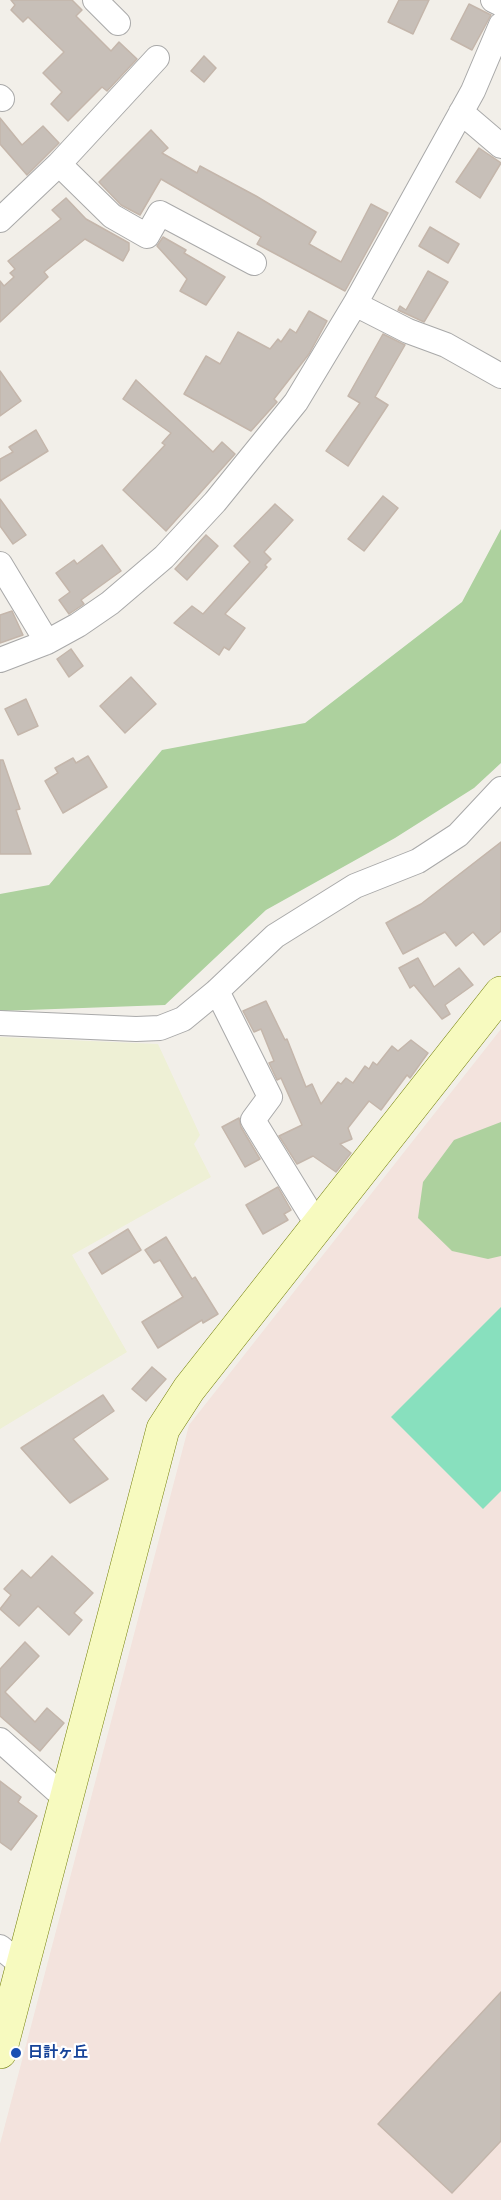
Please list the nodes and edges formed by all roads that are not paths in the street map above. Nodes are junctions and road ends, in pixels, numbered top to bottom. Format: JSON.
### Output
{"nodes":[{"id":1,"x":95,"y":0,"type":"edge"},
{"id":2,"x":494,"y":0,"type":"edge"},
{"id":3,"x":501,"y":4,"type":"edge"},
{"id":4,"x":118,"y":24,"type":"dead end"},
{"id":5,"x":501,"y":25,"type":"edge"},
{"id":6,"x":157,"y":58,"type":"dead end"},
{"id":7,"x":461,"y":112,"type":"junction"},
{"id":8,"x":501,"y":146,"type":"edge"},
{"id":9,"x":59,"y":164,"type":"junction"},
{"id":10,"x":0,"y":220,"type":"edge"},
{"id":11,"x":254,"y":263,"type":"dead end"},
{"id":12,"x":355,"y":303,"type":"junction"},
{"id":13,"x":501,"y":376,"type":"edge"},
{"id":14,"x":0,"y":564,"type":"edge"},
{"id":15,"x":47,"y":642,"type":"junction"},
{"id":16,"x":0,"y":660,"type":"edge"},
{"id":17,"x":501,"y":789,"type":"edge"},
{"id":18,"x":217,"y":991,"type":"junction"},
{"id":19,"x":501,"y":993,"type":"edge"},
{"id":20,"x":0,"y":1023,"type":"edge"},
{"id":21,"x":318,"y":1226,"type":"junction"},
{"id":22,"x":0,"y":1740,"type":"edge"},
{"id":23,"x":65,"y":1798,"type":"junction"},
{"id":24,"x":11,"y":1956,"type":"edge"},
{"id":25,"x":0,"y":2052,"type":"edge"}],
"edges":[{"from":1,"to":4,"type":"street"},
{"from":2,"to":3,"type":"street"},
{"from":5,"to":7,"type":"street"},
{"from":6,"to":9,"type":"street"},
{"from":7,"to":8,"type":"street"},
{"from":7,"to":12,"type":"street"},
{"from":9,"to":10,"type":"street"},
{"from":9,"to":11,"type":"street"},
{"from":12,"to":13,"type":"street"},
{"from":12,"to":15,"type":"street"},
{"from":14,"to":15,"type":"street"},
{"from":15,"to":16,"type":"street"},
{"from":17,"to":18,"type":"street"},
{"from":18,"to":20,"type":"street"},
{"from":18,"to":21,"type":"street"},
{"from":19,"to":21,"type":"street"},
{"from":21,"to":23,"type":"street"},
{"from":22,"to":23,"type":"street"},
{"from":23,"to":24,"type":"street"},
{"from":24,"to":25,"type":"street"}]}
